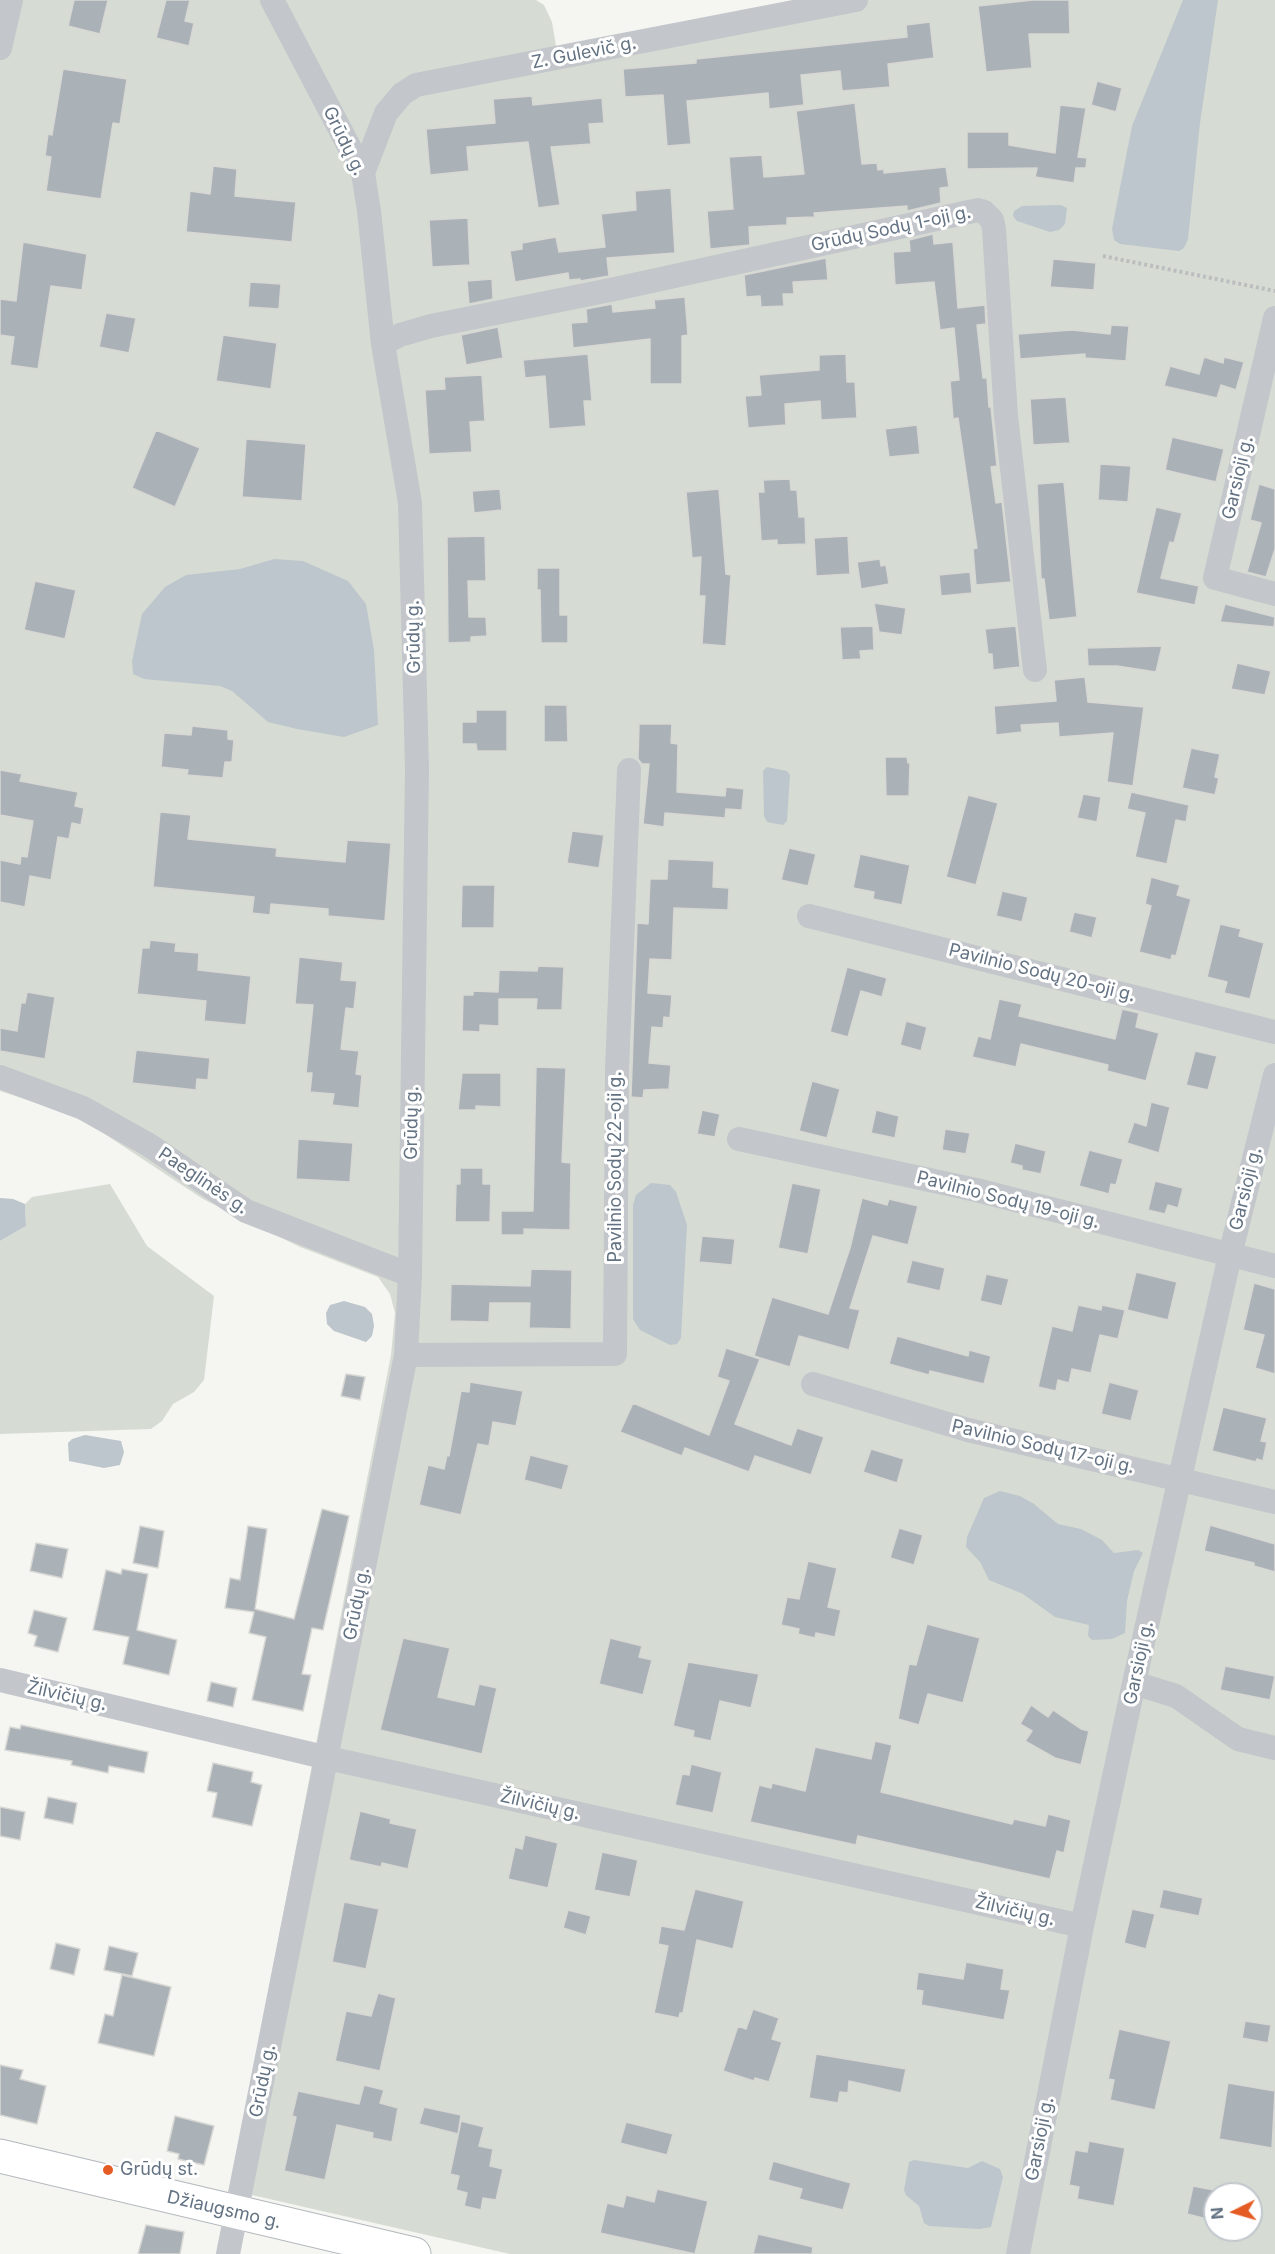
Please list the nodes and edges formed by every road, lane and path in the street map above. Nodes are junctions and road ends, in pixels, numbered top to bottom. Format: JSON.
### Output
{"nodes":[{"id":1,"x":11,"y":0,"type":"edge"},
{"id":2,"x":272,"y":0,"type":"edge"},
{"id":3,"x":856,"y":0,"type":"edge"},
{"id":4,"x":0,"y":48,"type":"edge"},
{"id":5,"x":363,"y":173,"type":"junction"},
{"id":6,"x":1103,"y":256,"type":"dead end"},
{"id":7,"x":1275,"y":291,"type":"edge"},
{"id":8,"x":1275,"y":318,"type":"edge"},
{"id":9,"x":383,"y":344,"type":"junction"},
{"id":10,"x":1275,"y":594,"type":"edge"},
{"id":11,"x":1035,"y":670,"type":"dead end"},
{"id":12,"x":629,"y":770,"type":"dead end"},
{"id":13,"x":809,"y":916,"type":"dead end"},
{"id":14,"x":1275,"y":1032,"type":"edge"},
{"id":15,"x":1275,"y":1075,"type":"edge"},
{"id":16,"x":0,"y":1077,"type":"edge"},
{"id":17,"x":739,"y":1139,"type":"dead end"},
{"id":18,"x":1230,"y":1255,"type":"junction"},
{"id":19,"x":1275,"y":1266,"type":"edge"},
{"id":20,"x":410,"y":1275,"type":"junction"},
{"id":21,"x":406,"y":1355,"type":"junction"},
{"id":22,"x":813,"y":1384,"type":"dead end"},
{"id":23,"x":1179,"y":1479,"type":"junction"},
{"id":24,"x":1275,"y":1502,"type":"edge"},
{"id":25,"x":0,"y":1680,"type":"edge"},
{"id":26,"x":1134,"y":1683,"type":"junction"},
{"id":27,"x":1275,"y":1748,"type":"edge"},
{"id":28,"x":328,"y":1758,"type":"junction"},
{"id":29,"x":1082,"y":1926,"type":"junction"},
{"id":30,"x":0,"y":2156,"type":"edge"},
{"id":31,"x":237,"y":2214,"type":"junction"},
{"id":32,"x":228,"y":2254,"type":"edge"},
{"id":33,"x":414,"y":2254,"type":"edge"},
{"id":34,"x":1018,"y":2254,"type":"edge"}],
"edges":[{"from":1,"to":4,"type":"street"},
{"from":2,"to":5,"type":"street","name":"Grūdų g."},
{"from":3,"to":5,"type":"street","name":"Z. Gulevič g."},
{"from":5,"to":9,"type":"street","name":"Grūdų g."},
{"from":6,"to":7,"type":"path"},
{"from":8,"to":10,"type":"street","name":"Garsioji g."},
{"from":9,"to":11,"type":"street","name":"Grūdų Sodų 1-oji g."},
{"from":9,"to":20,"type":"street","name":"Grūdų g."},
{"from":12,"to":21,"type":"street","name":"Pavilnio Sodų 22-oji g."},
{"from":13,"to":14,"type":"street","name":"Pavilnio Sodų 20-oji g."},
{"from":15,"to":18,"type":"street","name":"Garsioji g."},
{"from":16,"to":20,"type":"street","name":"Paeglinės g."},
{"from":17,"to":18,"type":"street","name":"Pavilnio Sodų 19-oji g."},
{"from":18,"to":19,"type":"street","name":"Pavilnio Sodų 19-oji g."},
{"from":18,"to":23,"type":"street","name":"Garsioji g."},
{"from":20,"to":21,"type":"street","name":"Grūdų g."},
{"from":21,"to":28,"type":"street","name":"Grūdų g."},
{"from":22,"to":23,"type":"street","name":"Pavilnio Sodų 17-oji g."},
{"from":23,"to":24,"type":"street","name":"Pavilnio Sodų 17-oji g."},
{"from":23,"to":26,"type":"street","name":"Garsioji g."},
{"from":25,"to":28,"type":"street","name":"Žilvičių g."},
{"from":26,"to":27,"type":"street"},
{"from":26,"to":29,"type":"street","name":"Garsioji g."},
{"from":28,"to":29,"type":"street","name":"Žilvičių g."},
{"from":28,"to":31,"type":"street","name":"Grūdų g."},
{"from":29,"to":34,"type":"street","name":"Garsioji g."},
{"from":30,"to":31,"type":"street","name":"Džiaugsmo g."},
{"from":31,"to":32,"type":"street","name":"Grūdų g."},
{"from":31,"to":33,"type":"street","name":"Džiaugsmo g."}]}
